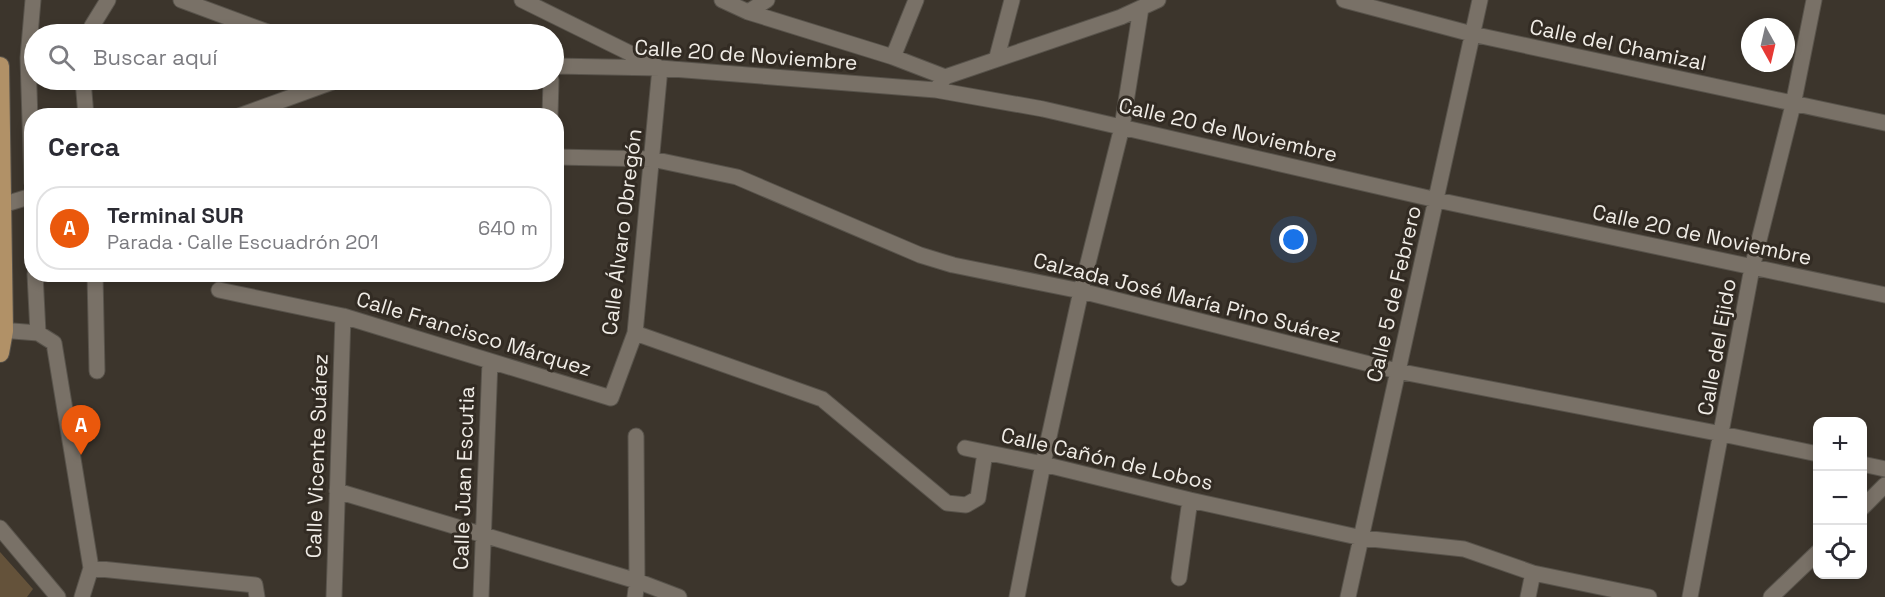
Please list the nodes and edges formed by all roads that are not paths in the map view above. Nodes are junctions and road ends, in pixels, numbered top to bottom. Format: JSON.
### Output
{"nodes":[{"id":1,"x":33,"y":0,"type":"edge"},
{"id":2,"x":108,"y":0,"type":"edge"},
{"id":3,"x":181,"y":0,"type":"edge"},
{"id":4,"x":522,"y":0,"type":"edge"},
{"id":5,"x":722,"y":0,"type":"edge"},
{"id":6,"x":767,"y":0,"type":"edge"},
{"id":7,"x":916,"y":0,"type":"edge"},
{"id":8,"x":1012,"y":0,"type":"edge"},
{"id":9,"x":1125,"y":0,"type":"edge"},
{"id":10,"x":1158,"y":0,"type":"edge"},
{"id":11,"x":1344,"y":0,"type":"edge"},
{"id":12,"x":1480,"y":0,"type":"edge"},
{"id":13,"x":1814,"y":0,"type":"edge"},
{"id":14,"x":1141,"y":8,"type":"junction"},
{"id":15,"x":748,"y":12,"type":"junction"},
{"id":16,"x":1120,"y":17,"type":"junction"},
{"id":17,"x":31,"y":24,"type":"edge"},
{"id":18,"x":93,"y":24,"type":"edge"},
{"id":19,"x":246,"y":24,"type":"edge"},
{"id":20,"x":1472,"y":34,"type":"junction"},
{"id":21,"x":893,"y":57,"type":"junction"},
{"id":22,"x":997,"y":57,"type":"junction"},
{"id":23,"x":0,"y":66,"type":"edge"},
{"id":24,"x":564,"y":66,"type":"edge"},
{"id":25,"x":660,"y":68,"type":"junction"},
{"id":26,"x":945,"y":77,"type":"junction"},
{"id":27,"x":29,"y":90,"type":"edge"},
{"id":28,"x":85,"y":90,"type":"edge"},
{"id":29,"x":310,"y":90,"type":"edge"},
{"id":30,"x":551,"y":90,"type":"edge"},
{"id":31,"x":936,"y":90,"type":"junction"},
{"id":32,"x":1793,"y":105,"type":"junction"},
{"id":33,"x":30,"y":108,"type":"edge"},
{"id":34,"x":86,"y":108,"type":"edge"},
{"id":35,"x":261,"y":108,"type":"edge"},
{"id":36,"x":550,"y":108,"type":"edge"},
{"id":37,"x":1885,"y":123,"type":"edge"},
{"id":38,"x":1122,"y":127,"type":"junction"},
{"id":39,"x":564,"y":157,"type":"edge"},
{"id":40,"x":652,"y":159,"type":"junction"},
{"id":41,"x":24,"y":198,"type":"edge"},
{"id":42,"x":1437,"y":200,"type":"junction"},
{"id":43,"x":2,"y":205,"type":"junction"},
{"id":44,"x":1752,"y":268,"type":"junction"},
{"id":45,"x":35,"y":282,"type":"edge"},
{"id":46,"x":95,"y":282,"type":"edge"},
{"id":47,"x":219,"y":290,"type":"dead end"},
{"id":48,"x":1082,"y":291,"type":"junction"},
{"id":49,"x":1885,"y":295,"type":"edge"},
{"id":50,"x":343,"y":316,"type":"junction"},
{"id":51,"x":2,"y":331,"type":"edge"},
{"id":52,"x":38,"y":333,"type":"junction"},
{"id":53,"x":635,"y":333,"type":"junction"},
{"id":54,"x":0,"y":353,"type":"edge"},
{"id":55,"x":490,"y":361,"type":"junction"},
{"id":56,"x":97,"y":371,"type":"dead end"},
{"id":57,"x":1397,"y":371,"type":"junction"},
{"id":58,"x":611,"y":398,"type":"joint"},
{"id":59,"x":1722,"y":434,"type":"junction"},
{"id":60,"x":636,"y":436,"type":"dead end"},
{"id":61,"x":965,"y":448,"type":"dead end"},
{"id":62,"x":985,"y":453,"type":"junction"},
{"id":63,"x":1813,"y":453,"type":"edge"},
{"id":64,"x":1042,"y":464,"type":"junction"},
{"id":65,"x":1867,"y":465,"type":"edge"},
{"id":66,"x":1885,"y":469,"type":"edge"},
{"id":67,"x":1884,"y":490,"type":"edge"},
{"id":68,"x":337,"y":491,"type":"junction"},
{"id":69,"x":1190,"y":500,"type":"junction"},
{"id":70,"x":1867,"y":505,"type":"edge"},
{"id":71,"x":0,"y":528,"type":"edge"},
{"id":72,"x":483,"y":534,"type":"junction"},
{"id":73,"x":1362,"y":538,"type":"junction"},
{"id":74,"x":1813,"y":557,"type":"edge"},
{"id":75,"x":91,"y":568,"type":"junction"},
{"id":76,"x":1533,"y":573,"type":"junction"},
{"id":77,"x":1179,"y":578,"type":"dead end"},
{"id":78,"x":637,"y":581,"type":"junction"},
{"id":79,"x":58,"y":597,"type":"edge"},
{"id":80,"x":81,"y":597,"type":"edge"},
{"id":81,"x":257,"y":597,"type":"edge"},
{"id":82,"x":334,"y":597,"type":"edge"},
{"id":83,"x":481,"y":597,"type":"edge"},
{"id":84,"x":635,"y":597,"type":"edge"},
{"id":85,"x":679,"y":597,"type":"edge"},
{"id":86,"x":1017,"y":597,"type":"edge"},
{"id":87,"x":1348,"y":597,"type":"edge"},
{"id":88,"x":1528,"y":597,"type":"edge"},
{"id":89,"x":1649,"y":597,"type":"edge"},
{"id":90,"x":1690,"y":597,"type":"edge"},
{"id":91,"x":1771,"y":597,"type":"edge"}],
"edges":[{"from":1,"to":17,"type":"street"},
{"from":2,"to":18,"type":"street"},
{"from":3,"to":19,"type":"street"},
{"from":4,"to":25,"type":"street"},
{"from":5,"to":15,"type":"street"},
{"from":6,"to":15,"type":"street"},
{"from":7,"to":21,"type":"street"},
{"from":8,"to":22,"type":"street"},
{"from":9,"to":16,"type":"street"},
{"from":10,"to":14,"type":"street"},
{"from":11,"to":20,"type":"street","name":"Calle del Chamizal"},
{"from":12,"to":20,"type":"street","name":"Calle 5 de Febrero"},
{"from":13,"to":32,"type":"street","name":"Calle del Ejido"},
{"from":14,"to":16,"type":"street"},
{"from":14,"to":38,"type":"street"},
{"from":15,"to":21,"type":"street"},
{"from":16,"to":22,"type":"street"},
{"from":20,"to":32,"type":"street","name":"Calle del Chamizal"},
{"from":20,"to":42,"type":"street","name":"Calle 5 de Febrero"},
{"from":21,"to":26,"type":"street"},
{"from":22,"to":26,"type":"street"},
{"from":23,"to":43,"type":"main road"},
{"from":24,"to":25,"type":"street","name":"Calle 20 de Noviembre"},
{"from":25,"to":31,"type":"street","name":"Calle 20 de Noviembre"},
{"from":25,"to":40,"type":"street","name":"Calle Álvaro Obregón"},
{"from":26,"to":31,"type":"street"},
{"from":27,"to":33,"type":"street"},
{"from":28,"to":34,"type":"street"},
{"from":29,"to":35,"type":"street"},
{"from":30,"to":36,"type":"street"},
{"from":31,"to":38,"type":"street","name":"Calle 20 de Noviembre"},
{"from":32,"to":37,"type":"street","name":"Calle del Chamizal"},
{"from":32,"to":44,"type":"street","name":"Calle del Ejido"},
{"from":38,"to":42,"type":"street","name":"Calle 20 de Noviembre"},
{"from":38,"to":48,"type":"street"},
{"from":39,"to":40,"type":"street","name":"Calzada José María Pino Suárez"},
{"from":40,"to":48,"type":"street","name":"Calzada José María Pino Suárez"},
{"from":40,"to":53,"type":"street","name":"Calle Álvaro Obregón"},
{"from":41,"to":43,"type":"street"},
{"from":42,"to":44,"type":"street","name":"Calle 20 de Noviembre"},
{"from":42,"to":57,"type":"street","name":"Calle 5 de Febrero"},
{"from":43,"to":51,"type":"main road"},
{"from":44,"to":49,"type":"street","name":"Calle 20 de Noviembre"},
{"from":44,"to":59,"type":"street","name":"Calle del Ejido"},
{"from":45,"to":52,"type":"street"},
{"from":46,"to":56,"type":"street"},
{"from":47,"to":50,"type":"street","name":"Calle Francisco Márquez"},
{"from":48,"to":57,"type":"street","name":"Calzada José María Pino Suárez"},
{"from":48,"to":64,"type":"street"},
{"from":50,"to":55,"type":"street","name":"Calle Francisco Márquez"},
{"from":50,"to":68,"type":"street","name":"Calle Vicente Suárez"},
{"from":51,"to":52,"type":"street"},
{"from":51,"to":54,"type":"main road"},
{"from":52,"to":75,"type":"street"},
{"from":53,"to":58,"type":"street","name":"Calle Álvaro Obregón"},
{"from":53,"to":62,"type":"street","name":"Calle Cañón de Lobos"},
{"from":55,"to":58,"type":"street","name":"Calle Francisco Márquez"},
{"from":55,"to":72,"type":"street","name":"Calle Juan Escutia"},
{"from":57,"to":59,"type":"street","name":"Calzada José María Pino Suárez"},
{"from":57,"to":73,"type":"street","name":"Calle 5 de Febrero"},
{"from":59,"to":63,"type":"street","name":"Calzada José María Pino Suárez"},
{"from":59,"to":90,"type":"street","name":"Calle del Ejido"},
{"from":60,"to":78,"type":"street"},
{"from":61,"to":62,"type":"street"},
{"from":62,"to":64,"type":"street","name":"Calle Cañón de Lobos"},
{"from":64,"to":69,"type":"street","name":"Calle Cañón de Lobos"},
{"from":64,"to":86,"type":"street"},
{"from":65,"to":66,"type":"street"},
{"from":67,"to":70,"type":"street"},
{"from":68,"to":72,"type":"street"},
{"from":68,"to":82,"type":"street","name":"Calle Vicente Suárez"},
{"from":69,"to":73,"type":"street","name":"Calle Cañón de Lobos"},
{"from":69,"to":77,"type":"street"},
{"from":71,"to":79,"type":"street"},
{"from":72,"to":78,"type":"street"},
{"from":72,"to":83,"type":"street","name":"Calle Juan Escutia"},
{"from":73,"to":76,"type":"street","name":"Calle Cañón de Lobos"},
{"from":73,"to":87,"type":"street","name":"Calle 5 de Febrero"},
{"from":74,"to":91,"type":"street"},
{"from":75,"to":80,"type":"street"},
{"from":75,"to":81,"type":"street"},
{"from":76,"to":88,"type":"street"},
{"from":76,"to":89,"type":"street","name":"Calle Cañón de Lobos"},
{"from":78,"to":84,"type":"street"},
{"from":78,"to":85,"type":"street"}]}
